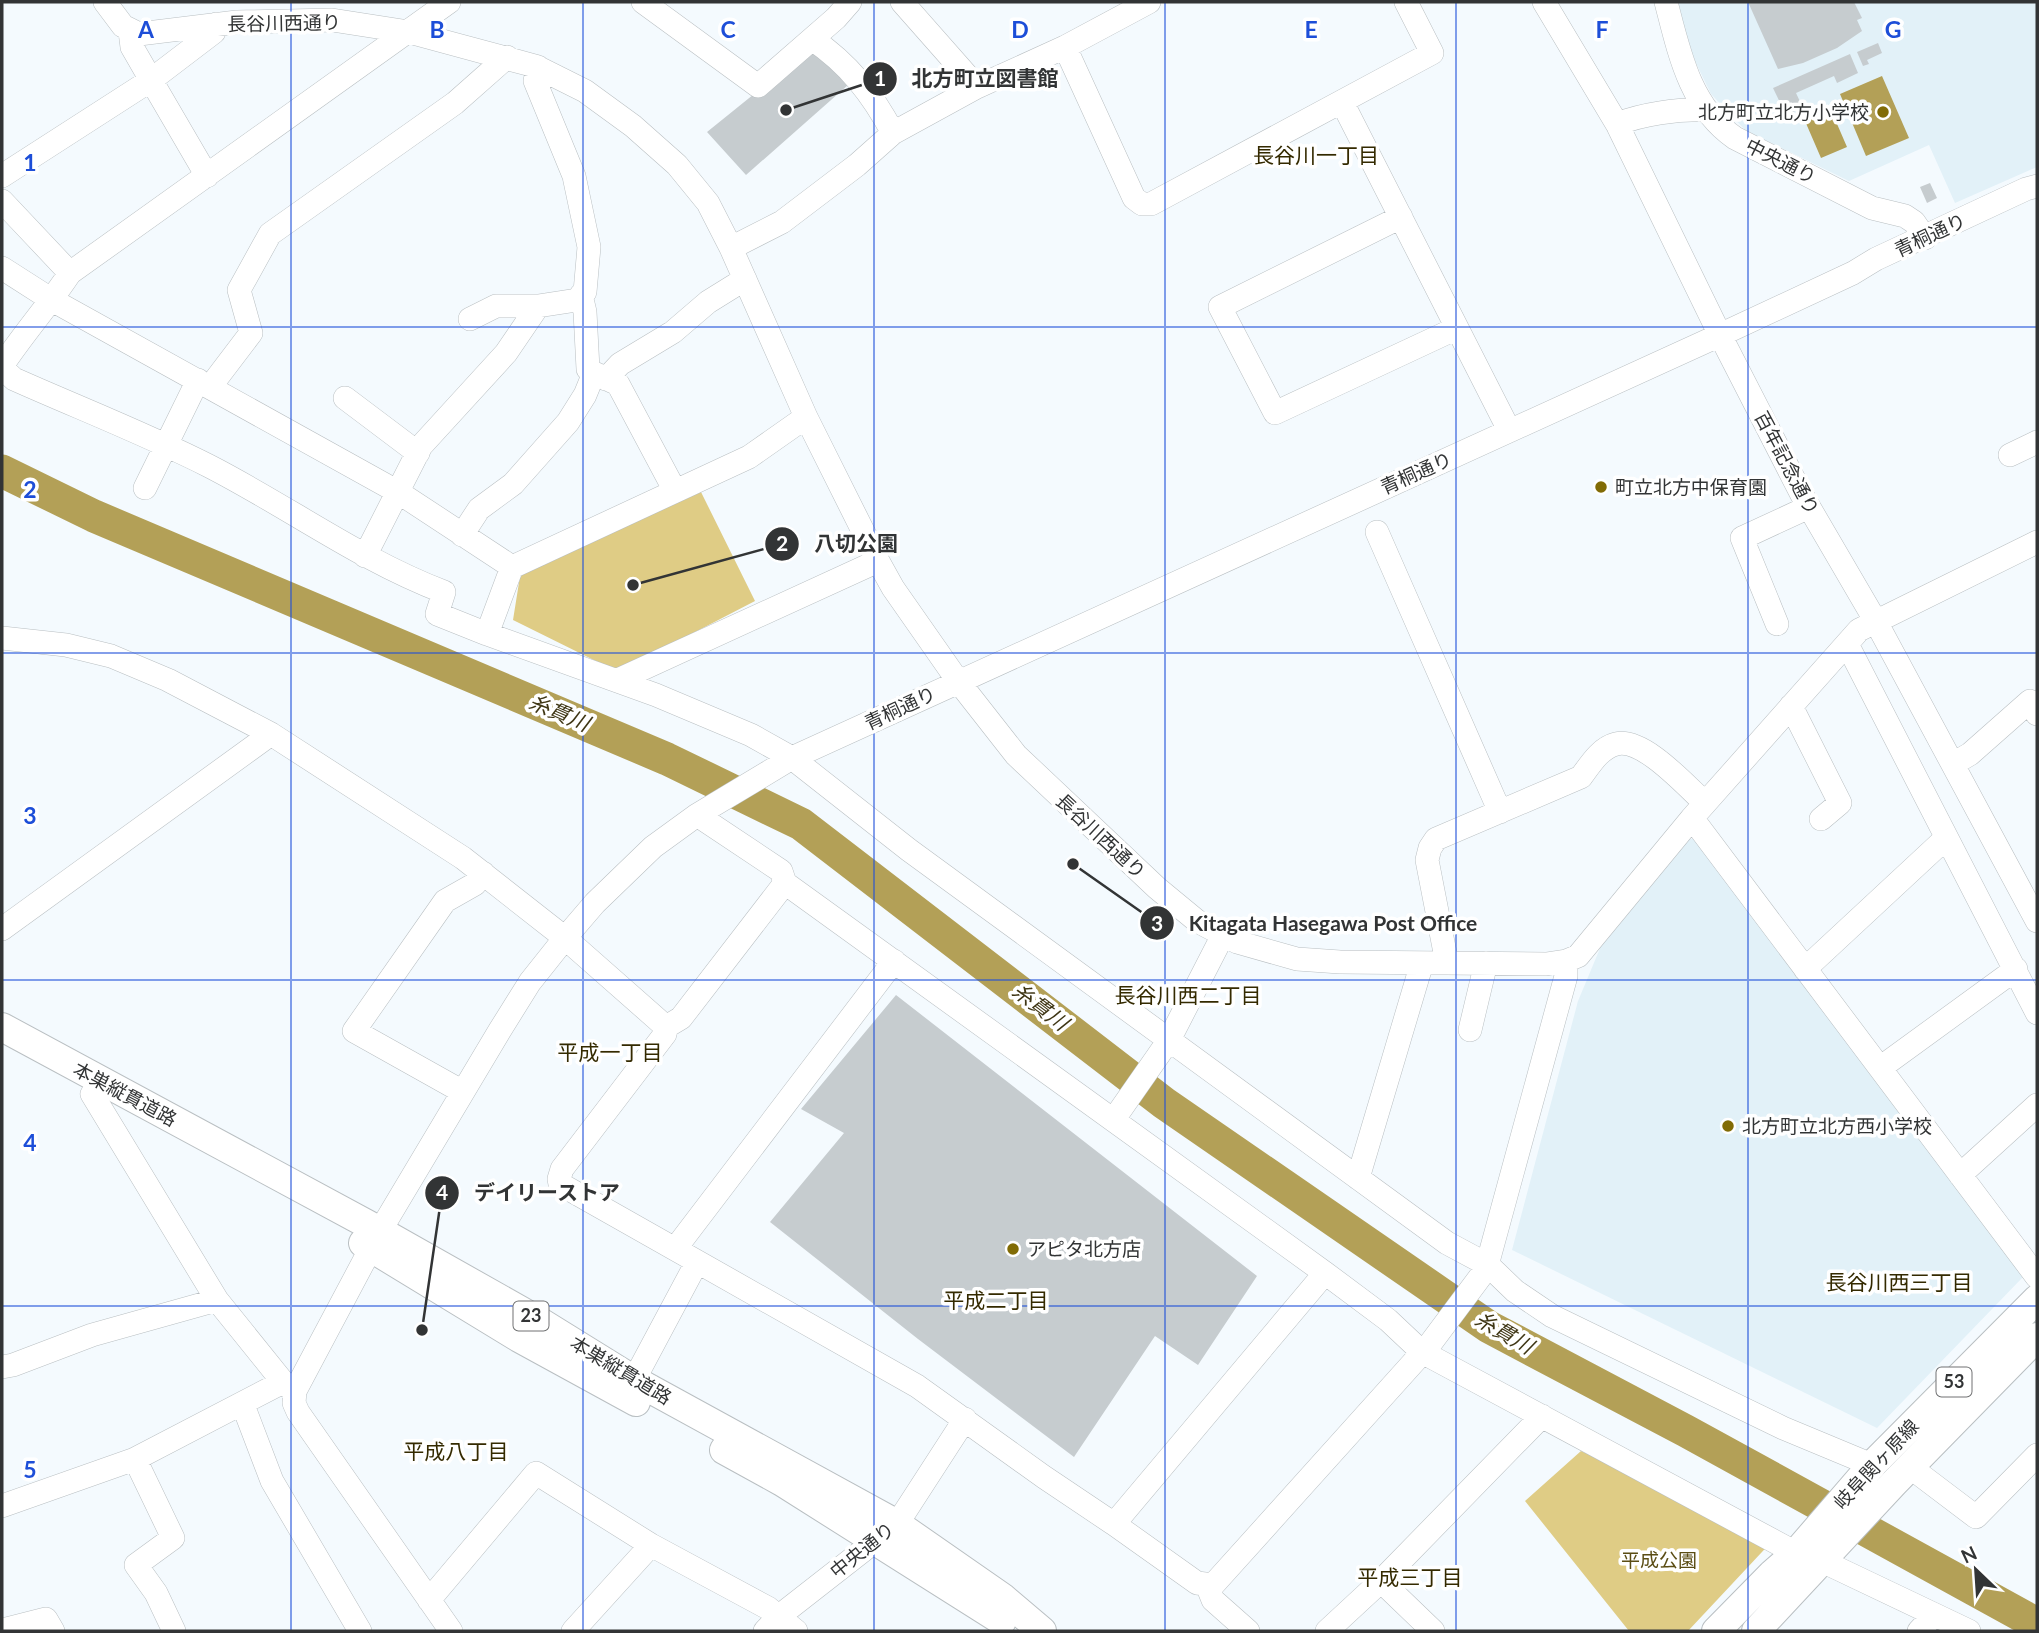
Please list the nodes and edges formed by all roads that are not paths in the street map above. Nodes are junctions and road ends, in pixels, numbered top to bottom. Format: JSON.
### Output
{"nodes":[{"id":1,"x":105,"y":2,"type":"edge"},
{"id":2,"x":449,"y":2,"type":"edge"},
{"id":3,"x":643,"y":2,"type":"edge"},
{"id":4,"x":850,"y":2,"type":"edge"},
{"id":5,"x":902,"y":2,"type":"edge"},
{"id":6,"x":1149,"y":2,"type":"edge"},
{"id":7,"x":1406,"y":2,"type":"edge"},
{"id":8,"x":1544,"y":2,"type":"edge"},
{"id":9,"x":1666,"y":2,"type":"edge"},
{"id":10,"x":216,"y":24,"type":"junction"},
{"id":11,"x":130,"y":31,"type":"junction"},
{"id":12,"x":409,"y":32,"type":"junction"},
{"id":13,"x":812,"y":39,"type":"junction"},
{"id":14,"x":1065,"y":47,"type":"junction"},
{"id":15,"x":507,"y":57,"type":"junction"},
{"id":16,"x":538,"y":67,"type":"junction"},
{"id":17,"x":151,"y":80,"type":"junction"},
{"id":18,"x":977,"y":88,"type":"junction"},
{"id":19,"x":1342,"y":102,"type":"junction"},
{"id":20,"x":1705,"y":110,"type":"junction"},
{"id":21,"x":1617,"y":124,"type":"junction"},
{"id":22,"x":893,"y":133,"type":"junction"},
{"id":23,"x":2,"y":176,"type":"edge"},
{"id":24,"x":206,"y":176,"type":"junction"},
{"id":25,"x":2037,"y":186,"type":"edge"},
{"id":26,"x":2,"y":201,"type":"edge"},
{"id":27,"x":2037,"y":202,"type":"edge"},
{"id":28,"x":1401,"y":217,"type":"junction"},
{"id":29,"x":1925,"y":238,"type":"junction"},
{"id":30,"x":731,"y":248,"type":"junction"},
{"id":31,"x":2,"y":268,"type":"edge"},
{"id":32,"x":70,"y":273,"type":"junction"},
{"id":33,"x":1853,"y":273,"type":"junction"},
{"id":34,"x":745,"y":279,"type":"junction"},
{"id":35,"x":582,"y":295,"type":"junction"},
{"id":36,"x":52,"y":300,"type":"junction"},
{"id":37,"x":538,"y":306,"type":"junction"},
{"id":38,"x":470,"y":319,"type":"dead end"},
{"id":39,"x":1457,"y":328,"type":"junction"},
{"id":40,"x":1720,"y":335,"type":"junction"},
{"id":41,"x":2,"y":367,"type":"edge"},
{"id":42,"x":600,"y":376,"type":"junction"},
{"id":43,"x":204,"y":384,"type":"junction"},
{"id":44,"x":345,"y":398,"type":"dead end"},
{"id":45,"x":806,"y":417,"type":"junction"},
{"id":46,"x":1509,"y":430,"type":"junction"},
{"id":47,"x":2037,"y":442,"type":"edge"},
{"id":48,"x":166,"y":447,"type":"junction"},
{"id":49,"x":418,"y":453,"type":"junction"},
{"id":50,"x":2010,"y":454,"type":"dead end"},
{"id":51,"x":145,"y":488,"type":"dead end"},
{"id":52,"x":675,"y":491,"type":"junction"},
{"id":53,"x":398,"y":492,"type":"junction"},
{"id":54,"x":1809,"y":507,"type":"junction"},
{"id":55,"x":1377,"y":532,"type":"dead end"},
{"id":56,"x":462,"y":535,"type":"junction"},
{"id":57,"x":2037,"y":542,"type":"edge"},
{"id":58,"x":365,"y":556,"type":"junction"},
{"id":59,"x":878,"y":561,"type":"junction"},
{"id":60,"x":512,"y":567,"type":"junction"},
{"id":61,"x":1875,"y":620,"type":"junction"},
{"id":62,"x":1777,"y":624,"type":"dead end"},
{"id":63,"x":487,"y":634,"type":"junction"},
{"id":64,"x":2,"y":638,"type":"edge"},
{"id":65,"x":1847,"y":644,"type":"junction"},
{"id":66,"x":618,"y":680,"type":"junction"},
{"id":67,"x":958,"y":681,"type":"junction"},
{"id":68,"x":1791,"y":706,"type":"junction"},
{"id":69,"x":2037,"y":714,"type":"edge"},
{"id":70,"x":271,"y":734,"type":"junction"},
{"id":71,"x":792,"y":758,"type":"junction"},
{"id":72,"x":1953,"y":764,"type":"junction"},
{"id":73,"x":1698,"y":811,"type":"junction"},
{"id":74,"x":1500,"y":812,"type":"junction"},
{"id":75,"x":697,"y":815,"type":"junction"},
{"id":76,"x":1821,"y":819,"type":"dead end"},
{"id":77,"x":1946,"y":838,"type":"junction"},
{"id":78,"x":483,"y":873,"type":"junction"},
{"id":79,"x":785,"y":883,"type":"junction"},
{"id":80,"x":2029,"y":885,"type":"edge"},
{"id":81,"x":2037,"y":920,"type":"edge"},
{"id":82,"x":2,"y":929,"type":"edge"},
{"id":83,"x":1223,"y":935,"type":"junction"},
{"id":84,"x":565,"y":938,"type":"junction"},
{"id":85,"x":894,"y":961,"type":"junction"},
{"id":86,"x":1566,"y":961,"type":"junction"},
{"id":87,"x":1423,"y":963,"type":"junction"},
{"id":88,"x":1447,"y":963,"type":"junction"},
{"id":89,"x":1486,"y":963,"type":"junction"},
{"id":90,"x":1805,"y":969,"type":"junction"},
{"id":91,"x":2016,"y":969,"type":"junction"},
{"id":92,"x":2037,"y":1013,"type":"edge"},
{"id":93,"x":2,"y":1027,"type":"edge"},
{"id":94,"x":666,"y":1027,"type":"junction"},
{"id":95,"x":1470,"y":1030,"type":"dead end"},
{"id":96,"x":1166,"y":1044,"type":"junction"},
{"id":97,"x":2,"y":1048,"type":"edge"},
{"id":98,"x":1880,"y":1068,"type":"junction"},
{"id":99,"x":97,"y":1088,"type":"junction"},
{"id":100,"x":463,"y":1092,"type":"junction"},
{"id":101,"x":2037,"y":1105,"type":"edge"},
{"id":102,"x":1117,"y":1115,"type":"junction"},
{"id":103,"x":1960,"y":1175,"type":"junction"},
{"id":104,"x":1358,"y":1178,"type":"junction"},
{"id":105,"x":375,"y":1239,"type":"junction"},
{"id":106,"x":675,"y":1249,"type":"junction"},
{"id":107,"x":697,"y":1262,"type":"junction"},
{"id":108,"x":1487,"y":1267,"type":"junction"},
{"id":109,"x":1325,"y":1273,"type":"junction"},
{"id":110,"x":2037,"y":1278,"type":"edge"},
{"id":111,"x":2037,"y":1298,"type":"edge"},
{"id":112,"x":217,"y":1300,"type":"junction"},
{"id":113,"x":2037,"y":1337,"type":"edge"},
{"id":114,"x":1426,"y":1348,"type":"junction"},
{"id":115,"x":2,"y":1367,"type":"edge"},
{"id":116,"x":634,"y":1380,"type":"junction"},
{"id":117,"x":289,"y":1387,"type":"junction"},
{"id":118,"x":243,"y":1405,"type":"junction"},
{"id":119,"x":1542,"y":1416,"type":"junction"},
{"id":120,"x":965,"y":1419,"type":"junction"},
{"id":121,"x":2037,"y":1455,"type":"edge"},
{"id":122,"x":135,"y":1459,"type":"junction"},
{"id":123,"x":1868,"y":1469,"type":"junction"},
{"id":124,"x":1902,"y":1475,"type":"junction"},
{"id":125,"x":2,"y":1506,"type":"edge"},
{"id":126,"x":1115,"y":1524,"type":"junction"},
{"id":127,"x":887,"y":1532,"type":"junction"},
{"id":128,"x":652,"y":1545,"type":"junction"},
{"id":129,"x":1816,"y":1548,"type":"junction"},
{"id":130,"x":1381,"y":1581,"type":"junction"},
{"id":131,"x":1207,"y":1585,"type":"junction"},
{"id":132,"x":429,"y":1600,"type":"junction"},
{"id":133,"x":1926,"y":1623,"type":"edge"},
{"id":134,"x":780,"y":1626,"type":"edge"},
{"id":135,"x":2,"y":1630,"type":"edge"},
{"id":136,"x":53,"y":1631,"type":"edge"},
{"id":137,"x":174,"y":1631,"type":"edge"},
{"id":138,"x":360,"y":1631,"type":"edge"},
{"id":139,"x":450,"y":1631,"type":"edge"},
{"id":140,"x":573,"y":1631,"type":"edge"},
{"id":141,"x":1016,"y":1631,"type":"edge"},
{"id":142,"x":1042,"y":1631,"type":"edge"},
{"id":143,"x":1248,"y":1631,"type":"edge"},
{"id":144,"x":1327,"y":1631,"type":"edge"},
{"id":145,"x":1433,"y":1631,"type":"edge"},
{"id":146,"x":1716,"y":1631,"type":"edge"},
{"id":147,"x":1756,"y":1631,"type":"edge"},
{"id":148,"x":1969,"y":1631,"type":"edge"}],
"edges":[{"from":1,"to":11,"type":"street"},
{"from":2,"to":12,"type":"street"},
{"from":3,"to":13,"type":"street"},
{"from":4,"to":13,"type":"street"},
{"from":5,"to":18,"type":"street"},
{"from":6,"to":14,"type":"street"},
{"from":7,"to":19,"type":"street"},
{"from":8,"to":21,"type":"street","name":"百年記念通り"},
{"from":9,"to":20,"type":"street","name":"中央通り"},
{"from":10,"to":11,"type":"street","name":"長谷川西通り"},
{"from":10,"to":12,"type":"street","name":"長谷川西通り"},
{"from":10,"to":17,"type":"street"},
{"from":11,"to":17,"type":"street"},
{"from":12,"to":15,"type":"street","name":"長谷川西通り"},
{"from":12,"to":24,"type":"street"},
{"from":13,"to":22,"type":"street"},
{"from":14,"to":18,"type":"street"},
{"from":14,"to":19,"type":"street"},
{"from":15,"to":16,"type":"street","name":"長谷川西通り"},
{"from":15,"to":43,"type":"street"},
{"from":16,"to":30,"type":"street","name":"長谷川西通り"},
{"from":16,"to":35,"type":"street"},
{"from":17,"to":23,"type":"street"},
{"from":17,"to":24,"type":"street"},
{"from":18,"to":22,"type":"street"},
{"from":19,"to":28,"type":"street"},
{"from":20,"to":21,"type":"street"},
{"from":20,"to":29,"type":"street","name":"中央通り"},
{"from":21,"to":40,"type":"street","name":"百年記念通り"},
{"from":22,"to":30,"type":"street"},
{"from":24,"to":32,"type":"street"},
{"from":25,"to":29,"type":"street","name":"青桐通り"},
{"from":26,"to":32,"type":"street"},
{"from":27,"to":33,"type":"street"},
{"from":28,"to":39,"type":"street"},
{"from":28,"to":39,"type":"street"},
{"from":29,"to":33,"type":"street","name":"青桐通り"},
{"from":30,"to":34,"type":"street","name":"長谷川西通り"},
{"from":31,"to":36,"type":"street"},
{"from":32,"to":36,"type":"street"},
{"from":33,"to":40,"type":"street","name":"青桐通り"},
{"from":34,"to":42,"type":"street"},
{"from":34,"to":45,"type":"street","name":"長谷川西通り"},
{"from":35,"to":37,"type":"street"},
{"from":35,"to":42,"type":"street"},
{"from":36,"to":41,"type":"street"},
{"from":36,"to":43,"type":"street"},
{"from":37,"to":38,"type":"street"},
{"from":37,"to":49,"type":"street"},
{"from":39,"to":46,"type":"street"},
{"from":40,"to":46,"type":"street","name":"青桐通り"},
{"from":40,"to":54,"type":"street","name":"百年記念通り"},
{"from":41,"to":48,"type":"street"},
{"from":42,"to":52,"type":"street"},
{"from":42,"to":56,"type":"street"},
{"from":43,"to":48,"type":"street"},
{"from":43,"to":53,"type":"street"},
{"from":44,"to":49,"type":"street"},
{"from":45,"to":52,"type":"street"},
{"from":45,"to":59,"type":"street","name":"長谷川西通り"},
{"from":46,"to":67,"type":"street","name":"青桐通り"},
{"from":47,"to":50,"type":"street"},
{"from":48,"to":51,"type":"street"},
{"from":48,"to":58,"type":"street"},
{"from":49,"to":53,"type":"street"},
{"from":52,"to":60,"type":"street"},
{"from":53,"to":56,"type":"street"},
{"from":53,"to":58,"type":"street"},
{"from":54,"to":61,"type":"street","name":"百年記念通り"},
{"from":54,"to":62,"type":"street"},
{"from":55,"to":74,"type":"street"},
{"from":56,"to":60,"type":"street"},
{"from":57,"to":61,"type":"street"},
{"from":58,"to":63,"type":"street"},
{"from":59,"to":66,"type":"street"},
{"from":59,"to":67,"type":"street","name":"長谷川西通り"},
{"from":60,"to":63,"type":"street"},
{"from":61,"to":65,"type":"street"},
{"from":61,"to":72,"type":"street","name":"百年記念通り"},
{"from":63,"to":66,"type":"street"},
{"from":64,"to":70,"type":"street"},
{"from":65,"to":68,"type":"street"},
{"from":65,"to":77,"type":"street"},
{"from":66,"to":71,"type":"street"},
{"from":67,"to":71,"type":"street","name":"青桐通り"},
{"from":67,"to":83,"type":"street","name":"長谷川西通り"},
{"from":68,"to":73,"type":"street"},
{"from":68,"to":76,"type":"street"},
{"from":69,"to":72,"type":"street"},
{"from":70,"to":78,"type":"street"},
{"from":70,"to":82,"type":"street"},
{"from":71,"to":75,"type":"street","name":"青桐通り"},
{"from":71,"to":96,"type":"street"},
{"from":72,"to":80,"type":"street","name":"百年記念通り"},
{"from":73,"to":74,"type":"street"},
{"from":73,"to":86,"type":"street"},
{"from":73,"to":90,"type":"street"},
{"from":74,"to":88,"type":"street"},
{"from":75,"to":79,"type":"street"},
{"from":75,"to":84,"type":"street","name":"青桐通り"},
{"from":77,"to":90,"type":"street"},
{"from":77,"to":91,"type":"street"},
{"from":78,"to":84,"type":"street"},
{"from":78,"to":100,"type":"street"},
{"from":79,"to":85,"type":"street"},
{"from":79,"to":94,"type":"street"},
{"from":80,"to":81,"type":"street","name":"百年記念通り"},
{"from":83,"to":87,"type":"street","name":"長谷川西通り"},
{"from":83,"to":96,"type":"street"},
{"from":84,"to":94,"type":"street"},
{"from":84,"to":100,"type":"street","name":"青桐通り"},
{"from":85,"to":102,"type":"street"},
{"from":85,"to":106,"type":"street"},
{"from":86,"to":89,"type":"street","name":"長谷川西通り"},
{"from":86,"to":108,"type":"street"},
{"from":87,"to":88,"type":"street","name":"長谷川西通り"},
{"from":87,"to":104,"type":"street"},
{"from":88,"to":89,"type":"street","name":"長谷川西通り"},
{"from":89,"to":95,"type":"street"},
{"from":90,"to":98,"type":"street"},
{"from":91,"to":92,"type":"street"},
{"from":91,"to":98,"type":"street"},
{"from":93,"to":99,"type":"main road","name":"本巣縦貫道路","number":"23"},
{"from":94,"to":106,"type":"street"},
{"from":96,"to":102,"type":"street"},
{"from":96,"to":104,"type":"street"},
{"from":97,"to":99,"type":"main road","name":"本巣縦貫道路","number":"23"},
{"from":98,"to":103,"type":"street"},
{"from":99,"to":105,"type":"main road","name":"本巣縦貫道路","number":"23"},
{"from":99,"to":112,"type":"street"},
{"from":100,"to":105,"type":"street","name":"青桐通り"},
{"from":101,"to":103,"type":"street"},
{"from":102,"to":109,"type":"street"},
{"from":103,"to":110,"type":"street"},
{"from":104,"to":108,"type":"street"},
{"from":105,"to":116,"type":"main road","name":"本巣縦貫道路","number":"23"},
{"from":105,"to":117,"type":"street","name":"青桐通り"},
{"from":105,"to":127,"type":"main road","name":"本巣縦貫道路","number":"23"},
{"from":106,"to":107,"type":"street"},
{"from":107,"to":116,"type":"street"},
{"from":107,"to":120,"type":"street"},
{"from":108,"to":114,"type":"street"},
{"from":108,"to":123,"type":"street"},
{"from":109,"to":114,"type":"street"},
{"from":109,"to":126,"type":"street"},
{"from":111,"to":123,"type":"main road","name":"岐阜関ヶ原線","number":"53"},
{"from":112,"to":115,"type":"street"},
{"from":112,"to":117,"type":"street"},
{"from":113,"to":124,"type":"main road","name":"岐阜関ヶ原線","number":"53"},
{"from":114,"to":119,"type":"street"},
{"from":114,"to":131,"type":"street"},
{"from":116,"to":127,"type":"main road","name":"本巣縦貫道路","number":"23"},
{"from":117,"to":118,"type":"street"},
{"from":117,"to":132,"type":"street"},
{"from":118,"to":122,"type":"street"},
{"from":118,"to":138,"type":"street"},
{"from":119,"to":129,"type":"street"},
{"from":119,"to":130,"type":"street"},
{"from":120,"to":126,"type":"street"},
{"from":120,"to":127,"type":"street","name":"中央通り"},
{"from":121,"to":124,"type":"street"},
{"from":122,"to":125,"type":"street"},
{"from":122,"to":137,"type":"street"},
{"from":123,"to":129,"type":"main road","name":"岐阜関ヶ原線","number":"53"},
{"from":124,"to":129,"type":"main road","name":"岐阜関ヶ原線","number":"53"},
{"from":126,"to":131,"type":"street"},
{"from":127,"to":134,"type":"street","name":"中央通り"},
{"from":127,"to":141,"type":"main road","name":"本巣縦貫道路","number":"23"},
{"from":127,"to":142,"type":"main road","name":"本巣縦貫道路","number":"23"},
{"from":128,"to":132,"type":"street"},
{"from":128,"to":134,"type":"street"},
{"from":128,"to":140,"type":"street"},
{"from":129,"to":133,"type":"street"},
{"from":129,"to":146,"type":"main road","name":"岐阜関ヶ原線","number":"53"},
{"from":129,"to":147,"type":"main road","name":"岐阜関ヶ原線","number":"53"},
{"from":130,"to":144,"type":"street"},
{"from":130,"to":145,"type":"street"},
{"from":131,"to":143,"type":"street"},
{"from":132,"to":139,"type":"street"},
{"from":133,"to":148,"type":"street"},
{"from":135,"to":136,"type":"street"}]}
